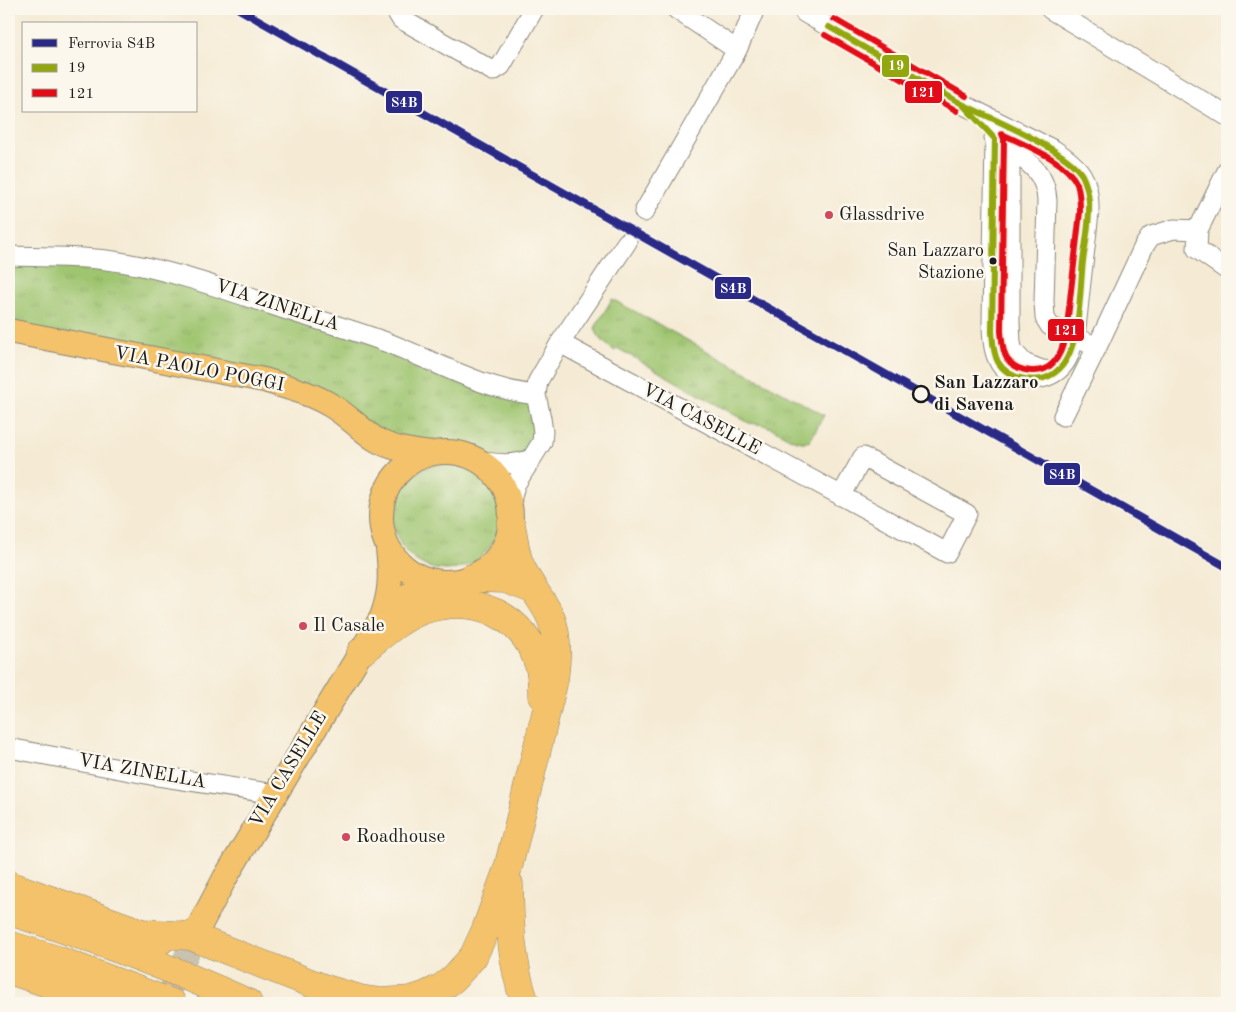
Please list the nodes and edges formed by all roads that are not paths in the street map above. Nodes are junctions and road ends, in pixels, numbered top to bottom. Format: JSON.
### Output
{"nodes":[{"id":1,"x":395,"y":9,"type":"edge"},
{"id":2,"x":534,"y":9,"type":"edge"},
{"id":3,"x":676,"y":9,"type":"edge"},
{"id":4,"x":756,"y":9,"type":"edge"},
{"id":5,"x":802,"y":9,"type":"edge"},
{"id":6,"x":1050,"y":9,"type":"edge"},
{"id":7,"x":736,"y":50,"type":"junction"},
{"id":8,"x":962,"y":104,"type":"junction"},
{"id":9,"x":1227,"y":116,"type":"edge"},
{"id":10,"x":995,"y":139,"type":"junction"},
{"id":11,"x":1227,"y":171,"type":"edge"},
{"id":12,"x":644,"y":212,"type":"dead end"},
{"id":13,"x":1198,"y":230,"type":"junction"},
{"id":14,"x":627,"y":242,"type":"dead end"},
{"id":15,"x":9,"y":256,"type":"edge"},
{"id":16,"x":1227,"y":270,"type":"edge"},
{"id":17,"x":9,"y":331,"type":"edge"},
{"id":18,"x":1074,"y":336,"type":"junction"},
{"id":19,"x":560,"y":343,"type":"junction"},
{"id":20,"x":1097,"y":347,"type":"junction"},
{"id":21,"x":536,"y":395,"type":"junction"},
{"id":22,"x":1063,"y":416,"type":"dead end"},
{"id":23,"x":375,"y":439,"type":"junction"},
{"id":24,"x":430,"y":454,"type":"junction"},
{"id":25,"x":531,"y":459,"type":"junction"},
{"id":26,"x":479,"y":461,"type":"junction"},
{"id":27,"x":384,"y":496,"type":"junction"},
{"id":28,"x":841,"y":496,"type":"junction"},
{"id":29,"x":511,"y":515,"type":"junction"},
{"id":30,"x":388,"y":548,"type":"junction"},
{"id":31,"x":471,"y":578,"type":"junction"},
{"id":32,"x":438,"y":582,"type":"junction"},
{"id":33,"x":532,"y":589,"type":"junction"},
{"id":34,"x":382,"y":617,"type":"junction"},
{"id":35,"x":361,"y":652,"type":"junction"},
{"id":36,"x":541,"y":732,"type":"junction"},
{"id":37,"x":9,"y":748,"type":"edge"},
{"id":38,"x":275,"y":794,"type":"junction"},
{"id":39,"x":508,"y":868,"type":"junction"},
{"id":40,"x":9,"y":885,"type":"edge"},
{"id":41,"x":9,"y":911,"type":"edge"},
{"id":42,"x":200,"y":925,"type":"tunnel mouth"},
{"id":43,"x":143,"y":934,"type":"junction"},
{"id":44,"x":9,"y":944,"type":"edge"},
{"id":45,"x":9,"y":970,"type":"edge"},
{"id":46,"x":105,"y":1003,"type":"edge"},
{"id":47,"x":172,"y":1003,"type":"edge"},
{"id":48,"x":248,"y":1003,"type":"edge"},
{"id":49,"x":312,"y":1003,"type":"edge"},
{"id":50,"x":525,"y":1003,"type":"edge"}],
"edges":[{"from":1,"to":2,"type":"street"},
{"from":3,"to":7,"type":"street"},
{"from":4,"to":7,"type":"street"},
{"from":5,"to":8,"type":"street"},
{"from":6,"to":9,"type":"street"},
{"from":7,"to":12,"type":"street"},
{"from":8,"to":10,"type":"street"},
{"from":8,"to":18,"type":"street"},
{"from":10,"to":18,"type":"street"},
{"from":10,"to":18,"type":"street"},
{"from":11,"to":13,"type":"street"},
{"from":13,"to":16,"type":"street"},
{"from":13,"to":20,"type":"street"},
{"from":14,"to":19,"type":"street","name":"VIA CASELLE"},
{"from":15,"to":21,"type":"street","name":"VIA ZINELLA"},
{"from":17,"to":23,"type":"main road","name":"VIA PAOLO POGGI"},
{"from":18,"to":20,"type":"street"},
{"from":19,"to":21,"type":"street","name":"VIA CASELLE"},
{"from":19,"to":28,"type":"street","name":"VIA CASELLE"},
{"from":20,"to":22,"type":"street"},
{"from":21,"to":25,"type":"street","name":"VIA CASELLE"},
{"from":23,"to":24,"type":"main road","name":"VIA CASELLE"},
{"from":23,"to":27,"type":"main road","name":"VIA CASELLE"},
{"from":24,"to":26,"type":"main road","name":"VIA CASELLE"},
{"from":24,"to":27,"type":"main road","name":"VIA CASELLE"},
{"from":25,"to":26,"type":"street","name":"VIA CASELLE"},
{"from":25,"to":29,"type":"street","name":"VIA CASELLE"},
{"from":26,"to":29,"type":"main road","name":"VIA CASELLE"},
{"from":27,"to":30,"type":"main road","name":"VIA CASELLE"},
{"from":28,"to":28,"type":"street","name":"VIA CASELLE"},
{"from":29,"to":31,"type":"main road","name":"VIA CASELLE"},
{"from":29,"to":33,"type":"highway"},
{"from":30,"to":32,"type":"main road","name":"VIA CASELLE"},
{"from":30,"to":34,"type":"main road","name":"VIA CASELLE"},
{"from":31,"to":32,"type":"main road","name":"VIA CASELLE"},
{"from":31,"to":33,"type":"highway"},
{"from":32,"to":34,"type":"main road","name":"VIA CASELLE"},
{"from":33,"to":36,"type":"highway"},
{"from":34,"to":35,"type":"main road","name":"VIA CASELLE"},
{"from":35,"to":36,"type":"highway"},
{"from":35,"to":38,"type":"main road","name":"VIA CASELLE"},
{"from":36,"to":39,"type":"highway"},
{"from":37,"to":38,"type":"street","name":"VIA ZINELLA"},
{"from":38,"to":42,"type":"main road","name":"VIA CASELLE"},
{"from":39,"to":43,"type":"highway"},
{"from":39,"to":50,"type":"highway"},
{"from":40,"to":43,"type":"highway"},
{"from":41,"to":48,"type":"highway"},
{"from":43,"to":49,"type":"highway"},
{"from":44,"to":47,"type":"highway"},
{"from":45,"to":46,"type":"highway"}]}
